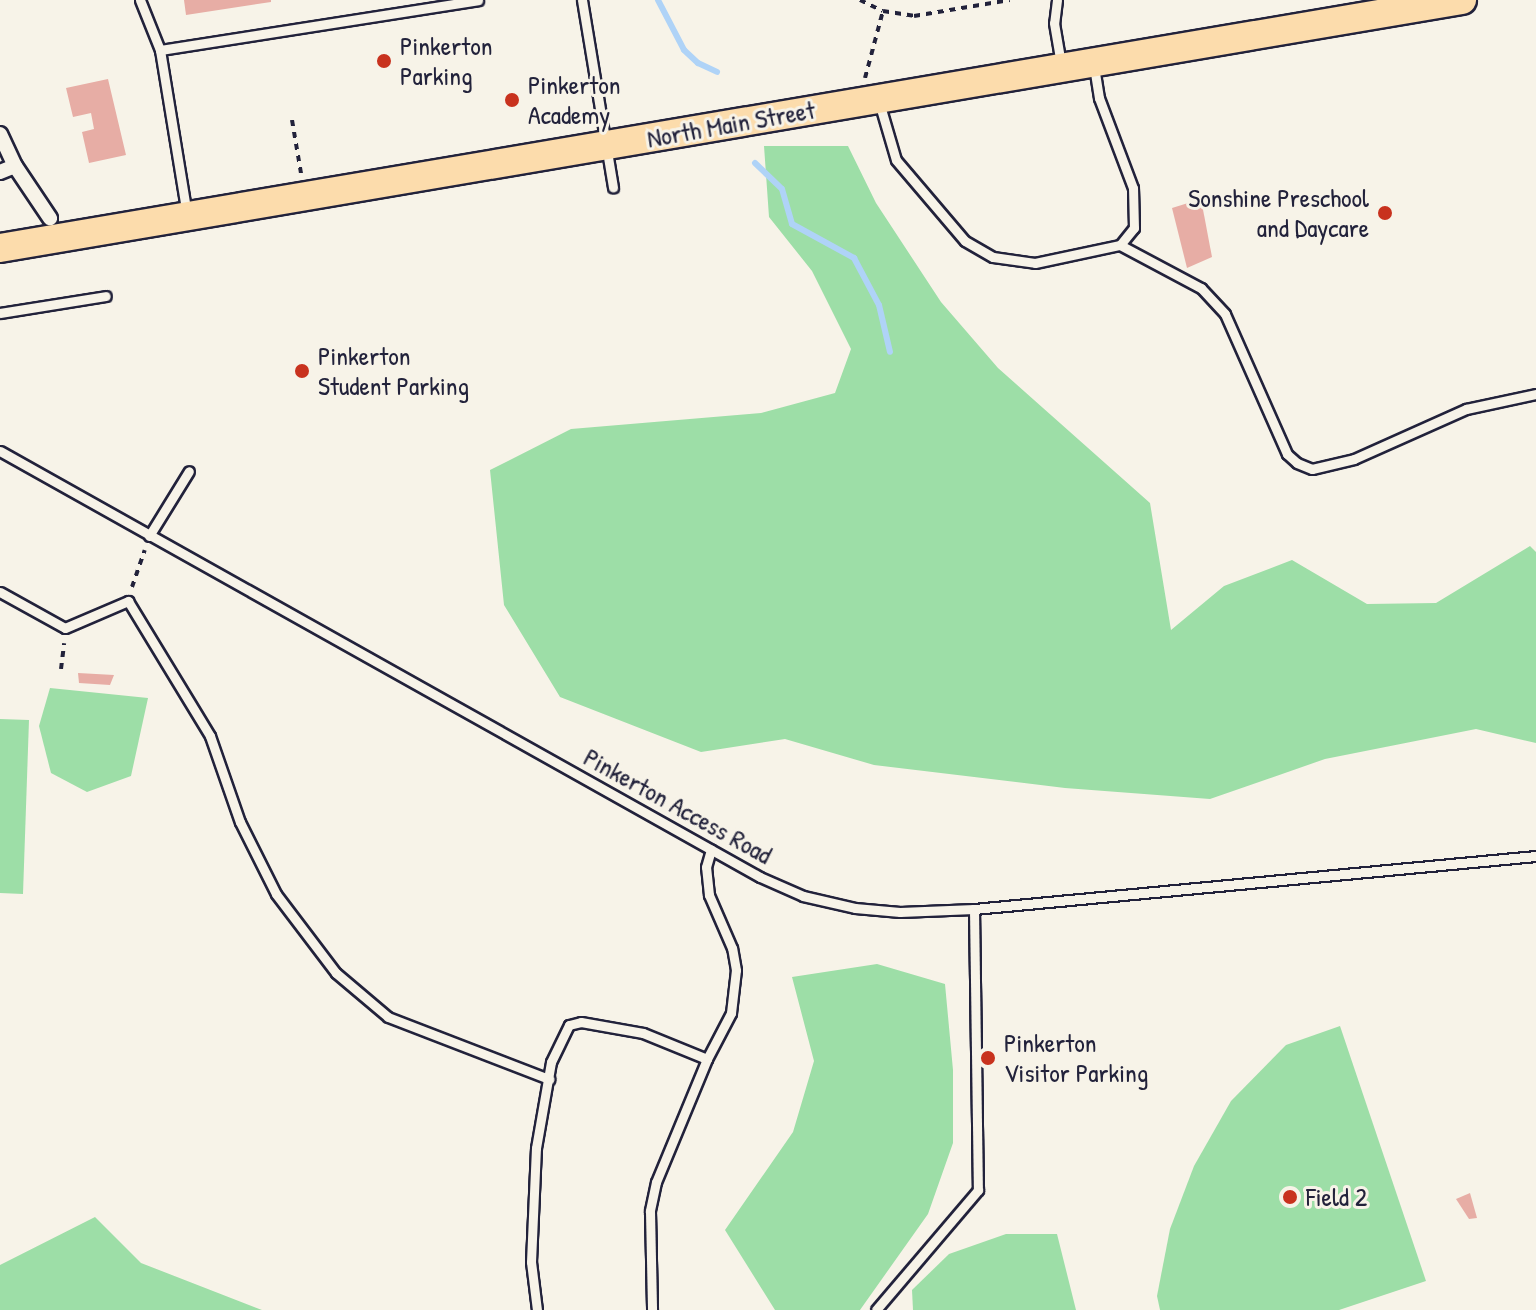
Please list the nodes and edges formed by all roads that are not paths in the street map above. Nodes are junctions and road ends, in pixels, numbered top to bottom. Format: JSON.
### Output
{"nodes":[{"id":1,"x":140,"y":0,"type":"edge"},
{"id":2,"x":473,"y":0,"type":"edge"},
{"id":3,"x":582,"y":0,"type":"edge"},
{"id":4,"x":1057,"y":0,"type":"edge"},
{"id":5,"x":1462,"y":0,"type":"edge"},
{"id":6,"x":160,"y":50,"type":"junction"},
{"id":7,"x":1094,"y":62,"type":"junction"},
{"id":8,"x":1061,"y":68,"type":"junction"},
{"id":9,"x":871,"y":90,"type":"junction"},
{"id":10,"x":0,"y":134,"type":"edge"},
{"id":11,"x":606,"y":145,"type":"junction"},
{"id":12,"x":15,"y":166,"type":"junction"},
{"id":13,"x":0,"y":172,"type":"edge"},
{"id":14,"x":613,"y":187,"type":"dead end"},
{"id":15,"x":187,"y":216,"type":"junction"},
{"id":16,"x":50,"y":218,"type":"dead end"},
{"id":17,"x":1120,"y":245,"type":"junction"},
{"id":18,"x":0,"y":248,"type":"edge"},
{"id":19,"x":106,"y":296,"type":"dead end"},
{"id":20,"x":0,"y":313,"type":"edge"},
{"id":21,"x":1536,"y":394,"type":"edge"},
{"id":22,"x":0,"y":451,"type":"edge"},
{"id":23,"x":189,"y":471,"type":"dead end"},
{"id":24,"x":149,"y":536,"type":"junction"},
{"id":25,"x":0,"y":592,"type":"edge"},
{"id":26,"x":711,"y":850,"type":"junction"},
{"id":27,"x":1536,"y":856,"type":"edge"},
{"id":28,"x":974,"y":909,"type":"junction"},
{"id":29,"x":707,"y":1059,"type":"junction"},
{"id":30,"x":549,"y":1079,"type":"junction"},
{"id":31,"x":537,"y":1310,"type":"edge"},
{"id":32,"x":652,"y":1310,"type":"edge"},
{"id":33,"x":876,"y":1310,"type":"edge"}],
"edges":[{"from":1,"to":6,"type":"lane"},
{"from":2,"to":6,"type":"lane"},
{"from":3,"to":11,"type":"lane"},
{"from":4,"to":8,"type":"lane"},
{"from":5,"to":7,"type":"main road","name":"North Main Street"},
{"from":6,"to":15,"type":"lane"},
{"from":7,"to":8,"type":"main road","name":"North Main Street"},
{"from":7,"to":17,"type":"lane"},
{"from":8,"to":9,"type":"main road","name":"North Main Street"},
{"from":9,"to":11,"type":"main road","name":"North Main Street"},
{"from":9,"to":17,"type":"lane"},
{"from":10,"to":12,"type":"street"},
{"from":11,"to":14,"type":"lane"},
{"from":11,"to":15,"type":"main road","name":"North Main Street"},
{"from":12,"to":13,"type":"street"},
{"from":12,"to":16,"type":"street"},
{"from":15,"to":18,"type":"main road","name":"North Main Street"},
{"from":17,"to":21,"type":"lane"},
{"from":19,"to":20,"type":"lane"},
{"from":22,"to":24,"type":"lane","name":"Pinkerton Access Road"},
{"from":23,"to":24,"type":"lane"},
{"from":24,"to":26,"type":"lane","name":"Pinkerton Access Road"},
{"from":25,"to":30,"type":"lane"},
{"from":26,"to":28,"type":"lane","name":"Pinkerton Access Road"},
{"from":26,"to":29,"type":"lane"},
{"from":27,"to":28,"type":"lane","name":"Pinkerton Access Road"},
{"from":28,"to":33,"type":"lane"},
{"from":29,"to":30,"type":"lane"},
{"from":29,"to":32,"type":"lane"},
{"from":30,"to":31,"type":"lane"}]}
